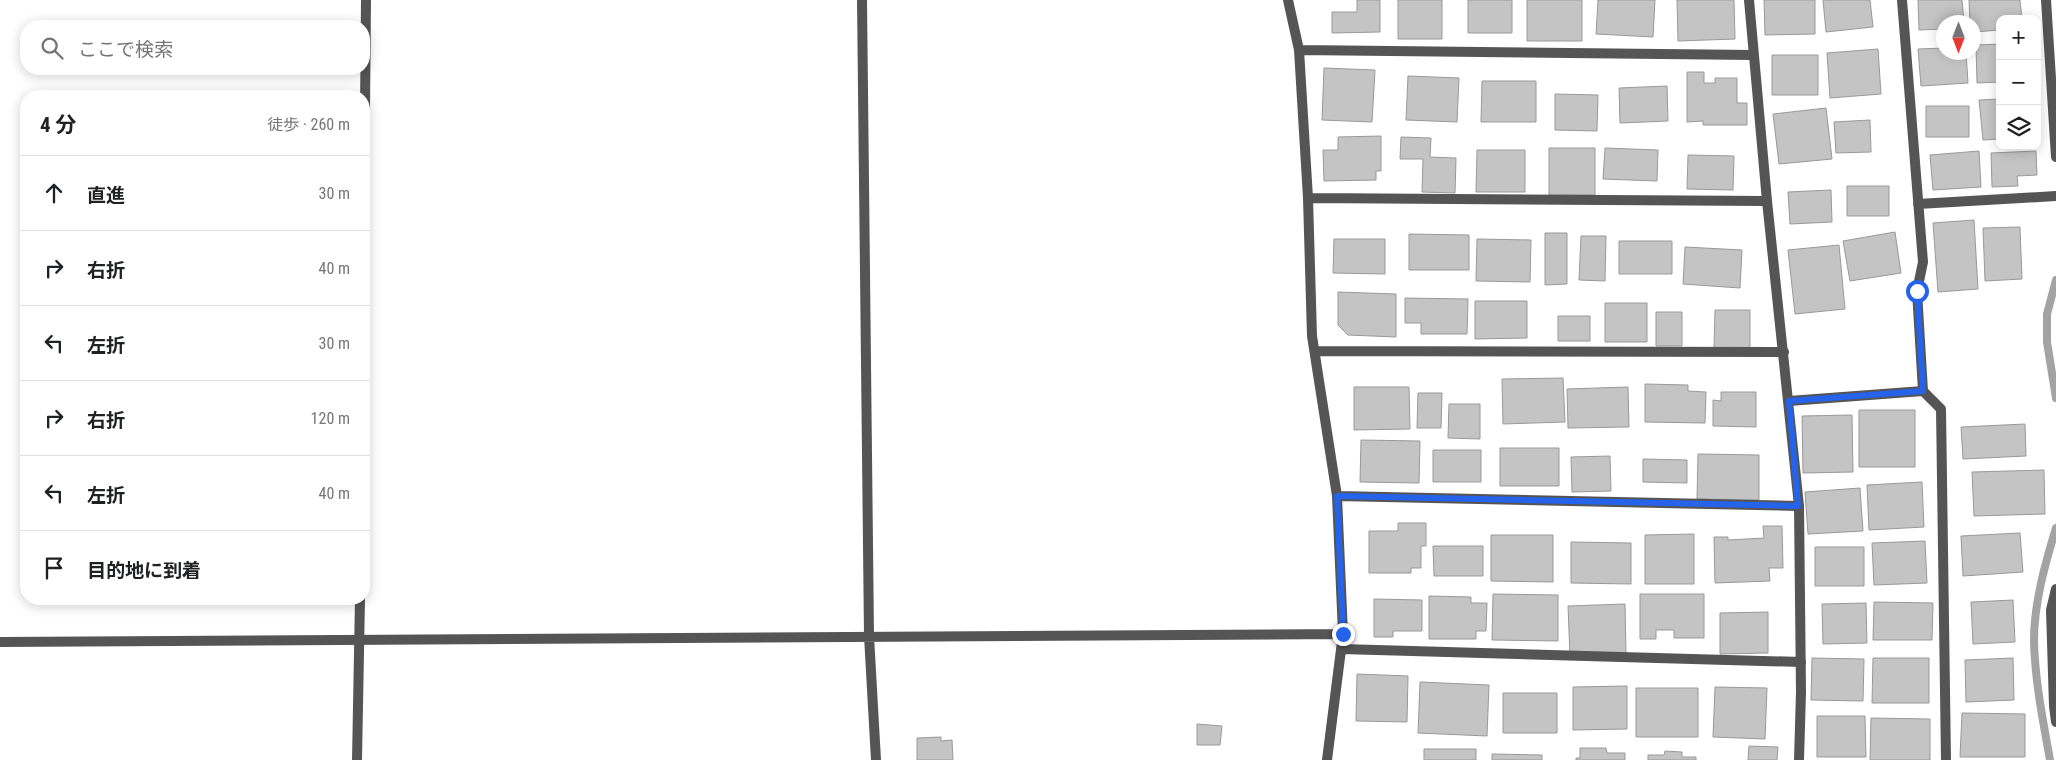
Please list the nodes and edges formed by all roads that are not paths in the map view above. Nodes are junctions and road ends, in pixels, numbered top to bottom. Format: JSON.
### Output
{"nodes":[{"id":1,"x":366,"y":0,"type":"edge"},
{"id":2,"x":862,"y":0,"type":"edge"},
{"id":3,"x":1288,"y":0,"type":"edge"},
{"id":4,"x":1749,"y":0,"type":"edge"},
{"id":5,"x":1902,"y":0,"type":"edge"},
{"id":6,"x":2046,"y":0,"type":"edge"},
{"id":7,"x":366,"y":20,"type":"edge"},
{"id":8,"x":1299,"y":50,"type":"junction"},
{"id":9,"x":1753,"y":55,"type":"junction"},
{"id":10,"x":365,"y":75,"type":"edge"},
{"id":11,"x":365,"y":90,"type":"edge"},
{"id":12,"x":2056,"y":157,"type":"edge"},
{"id":13,"x":2056,"y":196,"type":"edge"},
{"id":14,"x":1308,"y":198,"type":"junction"},
{"id":15,"x":1767,"y":201,"type":"junction"},
{"id":16,"x":1918,"y":204,"type":"junction"},
{"id":17,"x":1314,"y":350,"type":"junction"},
{"id":18,"x":1784,"y":352,"type":"junction"},
{"id":19,"x":1923,"y":391,"type":"junction"},
{"id":20,"x":1789,"y":401,"type":"junction"},
{"id":21,"x":1337,"y":496,"type":"junction"},
{"id":22,"x":1798,"y":506,"type":"junction"},
{"id":23,"x":2056,"y":589,"type":"edge"},
{"id":24,"x":360,"y":605,"type":"edge"},
{"id":25,"x":1343,"y":634,"type":"junction"},
{"id":26,"x":869,"y":636,"type":"junction"},
{"id":27,"x":359,"y":639,"type":"junction"},
{"id":28,"x":0,"y":642,"type":"edge"},
{"id":29,"x":1341,"y":649,"type":"junction"},
{"id":30,"x":1801,"y":662,"type":"junction"},
{"id":31,"x":2056,"y":722,"type":"edge"},
{"id":32,"x":357,"y":760,"type":"edge"},
{"id":33,"x":876,"y":760,"type":"edge"},
{"id":34,"x":1327,"y":760,"type":"edge"},
{"id":35,"x":1799,"y":760,"type":"edge"},
{"id":36,"x":1946,"y":760,"type":"edge"}],
"edges":[{"from":1,"to":7,"type":"street"},
{"from":2,"to":26,"type":"street"},
{"from":3,"to":8,"type":"street"},
{"from":4,"to":9,"type":"street"},
{"from":5,"to":16,"type":"street"},
{"from":6,"to":12,"type":"street"},
{"from":8,"to":9,"type":"street"},
{"from":8,"to":14,"type":"street"},
{"from":9,"to":15,"type":"street"},
{"from":10,"to":11,"type":"street"},
{"from":13,"to":16,"type":"street"},
{"from":14,"to":15,"type":"street"},
{"from":14,"to":17,"type":"street"},
{"from":15,"to":18,"type":"street"},
{"from":16,"to":19,"type":"street"},
{"from":17,"to":18,"type":"street"},
{"from":17,"to":21,"type":"street"},
{"from":18,"to":20,"type":"street"},
{"from":19,"to":20,"type":"street"},
{"from":19,"to":36,"type":"street"},
{"from":20,"to":22,"type":"street"},
{"from":21,"to":22,"type":"street"},
{"from":21,"to":25,"type":"street"},
{"from":22,"to":30,"type":"street"},
{"from":23,"to":31,"type":"street"},
{"from":24,"to":27,"type":"street"},
{"from":25,"to":26,"type":"street"},
{"from":25,"to":29,"type":"street"},
{"from":26,"to":27,"type":"street"},
{"from":26,"to":33,"type":"street"},
{"from":27,"to":28,"type":"street"},
{"from":27,"to":32,"type":"street"},
{"from":29,"to":30,"type":"street"},
{"from":29,"to":34,"type":"street"},
{"from":30,"to":35,"type":"street"}]}
